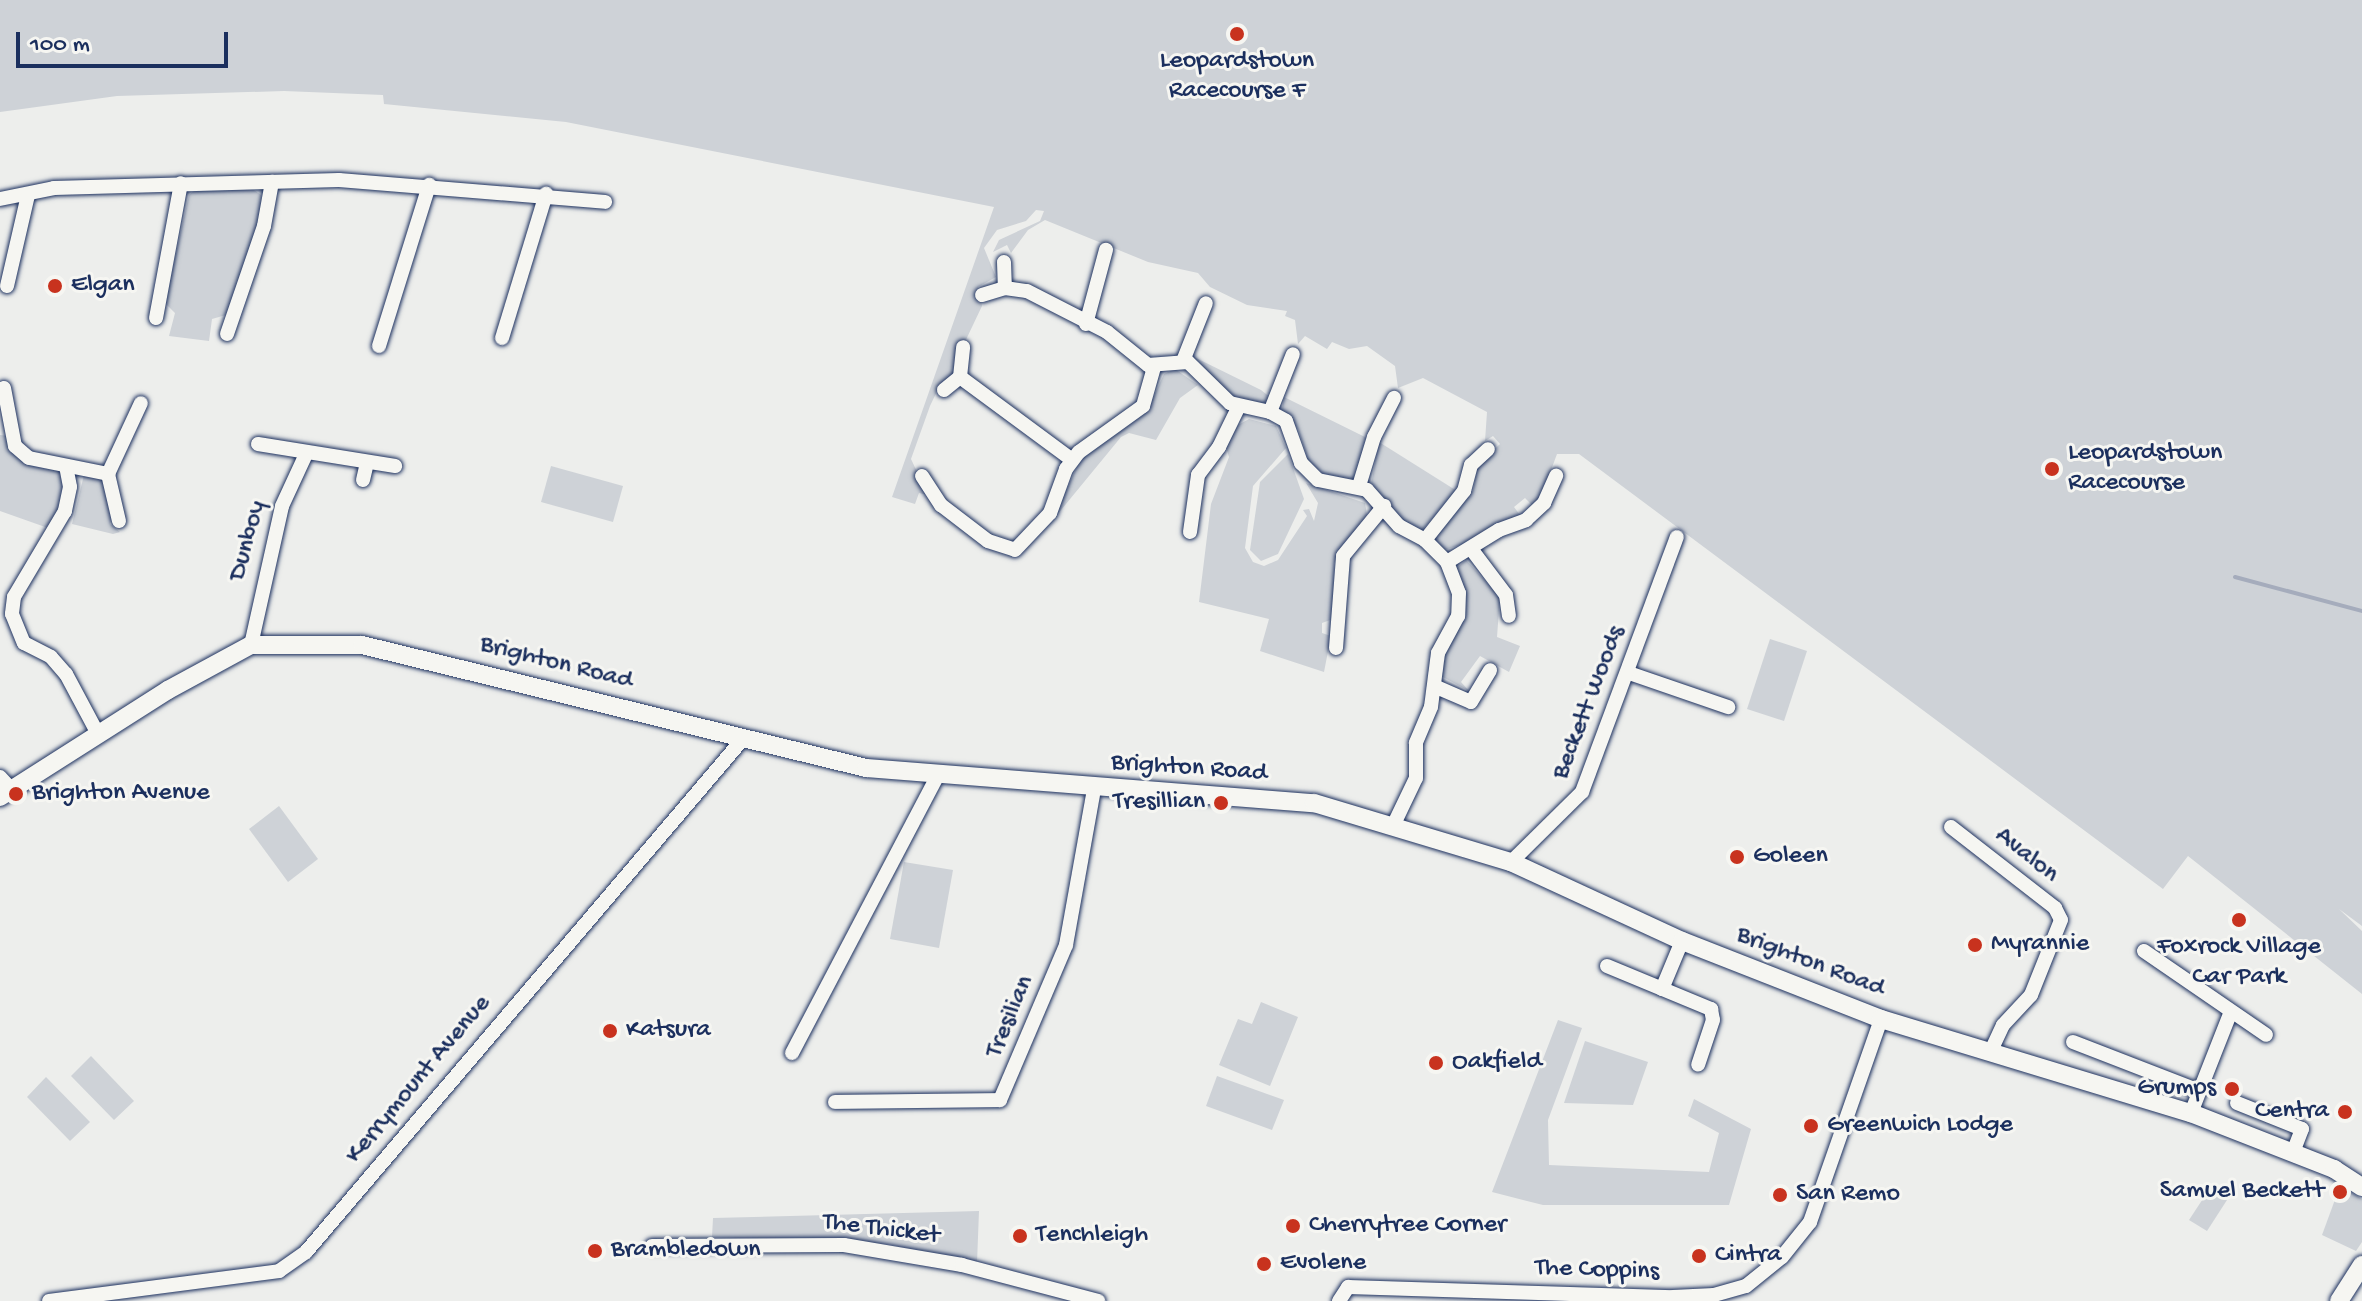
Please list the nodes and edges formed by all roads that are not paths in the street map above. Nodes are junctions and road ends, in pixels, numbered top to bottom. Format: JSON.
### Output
{"nodes":[{"id":1,"x":272,"y":182,"type":"junction"},
{"id":2,"x":181,"y":183,"type":"junction"},
{"id":3,"x":429,"y":185,"type":"junction"},
{"id":4,"x":546,"y":194,"type":"junction"},
{"id":5,"x":28,"y":195,"type":"junction"},
{"id":6,"x":0,"y":199,"type":"edge"},
{"id":7,"x":605,"y":202,"type":"dead end"},
{"id":8,"x":1106,"y":250,"type":"dead end"},
{"id":9,"x":1004,"y":262,"type":"dead end"},
{"id":10,"x":7,"y":286,"type":"dead end"},
{"id":11,"x":1005,"y":288,"type":"junction"},
{"id":12,"x":982,"y":295,"type":"dead end"},
{"id":13,"x":1206,"y":303,"type":"dead end"},
{"id":14,"x":156,"y":318,"type":"dead end"},
{"id":15,"x":1086,"y":324,"type":"junction"},
{"id":16,"x":227,"y":334,"type":"dead end"},
{"id":17,"x":502,"y":338,"type":"dead end"},
{"id":18,"x":379,"y":346,"type":"dead end"},
{"id":19,"x":963,"y":347,"type":"dead end"},
{"id":20,"x":1293,"y":354,"type":"dead end"},
{"id":21,"x":1183,"y":361,"type":"junction"},
{"id":22,"x":1154,"y":367,"type":"junction"},
{"id":23,"x":960,"y":377,"type":"junction"},
{"id":24,"x":4,"y":388,"type":"dead end"},
{"id":25,"x":944,"y":390,"type":"dead end"},
{"id":26,"x":1394,"y":398,"type":"dead end"},
{"id":27,"x":141,"y":403,"type":"dead end"},
{"id":28,"x":1238,"y":408,"type":"junction"},
{"id":29,"x":1270,"y":412,"type":"junction"},
{"id":30,"x":258,"y":444,"type":"dead end"},
{"id":31,"x":1488,"y":449,"type":"dead end"},
{"id":32,"x":306,"y":454,"type":"junction"},
{"id":33,"x":1072,"y":460,"type":"junction"},
{"id":34,"x":367,"y":462,"type":"junction"},
{"id":35,"x":66,"y":466,"type":"junction"},
{"id":36,"x":395,"y":466,"type":"dead end"},
{"id":37,"x":108,"y":474,"type":"junction"},
{"id":38,"x":922,"y":476,"type":"dead end"},
{"id":39,"x":1556,"y":476,"type":"dead end"},
{"id":40,"x":363,"y":480,"type":"dead end"},
{"id":41,"x":1359,"y":486,"type":"junction"},
{"id":42,"x":1384,"y":506,"type":"junction"},
{"id":43,"x":119,"y":521,"type":"dead end"},
{"id":44,"x":1190,"y":532,"type":"dead end"},
{"id":45,"x":1677,"y":537,"type":"dead end"},
{"id":46,"x":1425,"y":540,"type":"junction"},
{"id":47,"x":1472,"y":550,"type":"junction"},
{"id":48,"x":1447,"y":562,"type":"junction"},
{"id":49,"x":1509,"y":616,"type":"dead end"},
{"id":50,"x":251,"y":645,"type":"junction"},
{"id":51,"x":1336,"y":648,"type":"dead end"},
{"id":52,"x":1490,"y":670,"type":"dead end"},
{"id":53,"x":1629,"y":673,"type":"junction"},
{"id":54,"x":1434,"y":686,"type":"junction"},
{"id":55,"x":1728,"y":707,"type":"dead end"},
{"id":56,"x":98,"y":734,"type":"junction"},
{"id":57,"x":742,"y":740,"type":"junction"},
{"id":58,"x":937,"y":777,"type":"junction"},
{"id":59,"x":4,"y":788,"type":"edge"},
{"id":60,"x":1094,"y":789,"type":"junction"},
{"id":61,"x":1951,"y":827,"type":"dead end"},
{"id":62,"x":1392,"y":828,"type":"junction"},
{"id":63,"x":1511,"y":862,"type":"junction"},
{"id":64,"x":2006,"y":872,"type":"junction"},
{"id":65,"x":1995,"y":885,"type":"dead end"},
{"id":66,"x":1682,"y":941,"type":"junction"},
{"id":67,"x":2149,"y":959,"type":"dead end"},
{"id":68,"x":1607,"y":966,"type":"dead end"},
{"id":69,"x":1662,"y":989,"type":"junction"},
{"id":70,"x":2230,"y":1014,"type":"junction"},
{"id":71,"x":1881,"y":1019,"type":"junction"},
{"id":72,"x":2266,"y":1035,"type":"dead end"},
{"id":73,"x":2073,"y":1042,"type":"dead end"},
{"id":74,"x":792,"y":1053,"type":"dead end"},
{"id":75,"x":1990,"y":1053,"type":"junction"},
{"id":76,"x":1698,"y":1065,"type":"dead end"},
{"id":77,"x":2197,"y":1090,"type":"junction"},
{"id":78,"x":835,"y":1102,"type":"dead end"},
{"id":79,"x":2237,"y":1103,"type":"dead end"},
{"id":80,"x":2191,"y":1113,"type":"junction"},
{"id":81,"x":2293,"y":1152,"type":"junction"},
{"id":82,"x":2362,"y":1187,"type":"edge"},
{"id":83,"x":652,"y":1246,"type":"dead end"},
{"id":84,"x":2362,"y":1265,"type":"edge"},
{"id":85,"x":49,"y":1301,"type":"edge"},
{"id":86,"x":1098,"y":1301,"type":"edge"},
{"id":87,"x":1339,"y":1301,"type":"edge"},
{"id":88,"x":2339,"y":1301,"type":"edge"}],
"edges":[{"from":1,"to":2,"type":"street"},
{"from":1,"to":3,"type":"street"},
{"from":1,"to":16,"type":"street"},
{"from":2,"to":5,"type":"street"},
{"from":2,"to":14,"type":"street"},
{"from":3,"to":4,"type":"street"},
{"from":3,"to":18,"type":"street"},
{"from":4,"to":7,"type":"street"},
{"from":4,"to":17,"type":"street"},
{"from":5,"to":6,"type":"street"},
{"from":5,"to":10,"type":"street"},
{"from":8,"to":15,"type":"street"},
{"from":9,"to":11,"type":"street"},
{"from":11,"to":12,"type":"street"},
{"from":11,"to":15,"type":"street"},
{"from":13,"to":21,"type":"street"},
{"from":15,"to":22,"type":"street"},
{"from":19,"to":23,"type":"street"},
{"from":20,"to":29,"type":"street"},
{"from":21,"to":22,"type":"street"},
{"from":21,"to":28,"type":"street"},
{"from":22,"to":33,"type":"street"},
{"from":23,"to":25,"type":"street"},
{"from":23,"to":33,"type":"street"},
{"from":24,"to":35,"type":"street"},
{"from":26,"to":41,"type":"street"},
{"from":27,"to":37,"type":"street"},
{"from":28,"to":29,"type":"street"},
{"from":28,"to":44,"type":"street"},
{"from":29,"to":41,"type":"street"},
{"from":30,"to":32,"type":"street"},
{"from":31,"to":46,"type":"street"},
{"from":32,"to":34,"type":"street"},
{"from":32,"to":50,"type":"street","name":"Dunboy"},
{"from":33,"to":38,"type":"street"},
{"from":34,"to":36,"type":"street"},
{"from":34,"to":40,"type":"street"},
{"from":35,"to":37,"type":"street"},
{"from":35,"to":56,"type":"street"},
{"from":37,"to":43,"type":"street"},
{"from":39,"to":47,"type":"street"},
{"from":41,"to":42,"type":"street"},
{"from":42,"to":46,"type":"street"},
{"from":42,"to":51,"type":"street"},
{"from":45,"to":53,"type":"street","name":"Beckett Woods"},
{"from":46,"to":48,"type":"street"},
{"from":47,"to":48,"type":"street"},
{"from":47,"to":49,"type":"street"},
{"from":48,"to":54,"type":"street"},
{"from":50,"to":56,"type":"street"},
{"from":50,"to":57,"type":"street","name":"Brighton Road"},
{"from":52,"to":54,"type":"street"},
{"from":53,"to":55,"type":"street"},
{"from":53,"to":63,"type":"street","name":"Beckett Woods"},
{"from":54,"to":62,"type":"street"},
{"from":56,"to":59,"type":"street"},
{"from":57,"to":58,"type":"street","name":"Brighton Road"},
{"from":57,"to":85,"type":"street","name":"Kerrymount Avenue"},
{"from":58,"to":60,"type":"street","name":"Brighton Road"},
{"from":58,"to":74,"type":"street"},
{"from":60,"to":62,"type":"street","name":"Brighton Road"},
{"from":60,"to":78,"type":"street","name":"Tresilian"},
{"from":61,"to":64,"type":"street","name":"Avalon"},
{"from":62,"to":63,"type":"street","name":"Brighton Road"},
{"from":63,"to":66,"type":"street","name":"Brighton Road"},
{"from":64,"to":65,"type":"street"},
{"from":64,"to":75,"type":"street","name":"Avalon"},
{"from":66,"to":69,"type":"street"},
{"from":66,"to":71,"type":"street","name":"Brighton Road"},
{"from":67,"to":70,"type":"street"},
{"from":68,"to":69,"type":"street"},
{"from":69,"to":76,"type":"street"},
{"from":70,"to":72,"type":"street"},
{"from":70,"to":77,"type":"street"},
{"from":71,"to":75,"type":"street","name":"Brighton Road"},
{"from":71,"to":87,"type":"street","name":"The Coppins"},
{"from":73,"to":77,"type":"street"},
{"from":75,"to":80,"type":"street","name":"Brighton Road"},
{"from":77,"to":80,"type":"street"},
{"from":79,"to":81,"type":"street"},
{"from":80,"to":81,"type":"street","name":"Brighton Road"},
{"from":81,"to":82,"type":"street","name":"Brighton Road"},
{"from":83,"to":86,"type":"street","name":"The Thicket"},
{"from":84,"to":88,"type":"street"}]}
